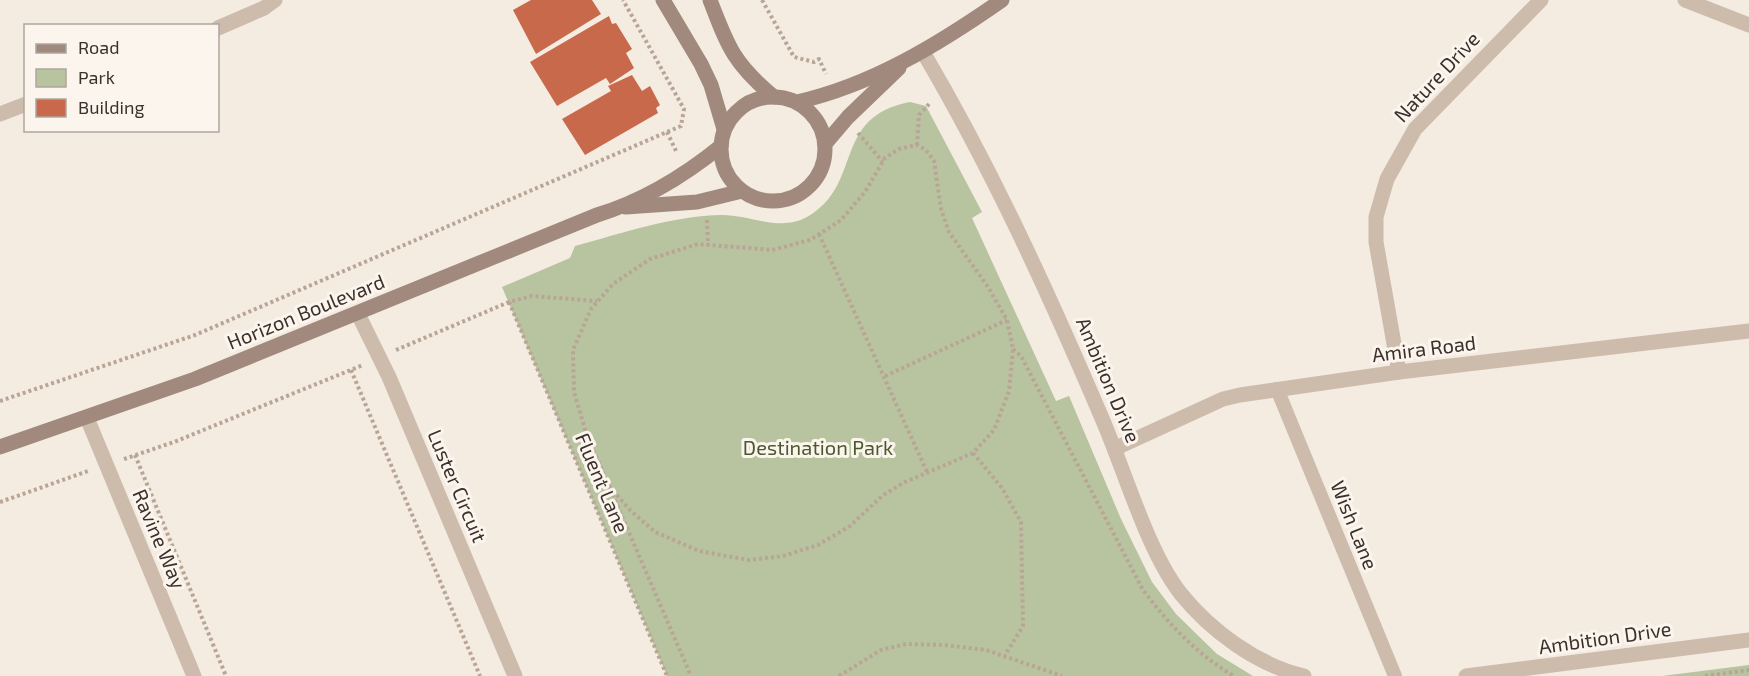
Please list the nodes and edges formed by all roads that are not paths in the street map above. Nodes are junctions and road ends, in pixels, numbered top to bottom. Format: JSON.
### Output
{"nodes":[{"id":1,"x":663,"y":0,"type":"edge"},
{"id":2,"x":710,"y":0,"type":"edge"},
{"id":3,"x":1002,"y":0,"type":"edge"},
{"id":4,"x":1541,"y":0,"type":"edge"},
{"id":5,"x":1685,"y":0,"type":"edge"},
{"id":6,"x":270,"y":4,"type":"edge"},
{"id":7,"x":1749,"y":25,"type":"edge"},
{"id":8,"x":219,"y":28,"type":"edge"},
{"id":9,"x":924,"y":52,"type":"junction"},
{"id":10,"x":905,"y":62,"type":"junction"},
{"id":11,"x":774,"y":97,"type":"junction"},
{"id":12,"x":797,"y":102,"type":"junction"},
{"id":13,"x":24,"y":105,"type":"edge"},
{"id":14,"x":0,"y":114,"type":"edge"},
{"id":15,"x":724,"y":129,"type":"junction"},
{"id":16,"x":825,"y":144,"type":"junction"},
{"id":17,"x":721,"y":146,"type":"junction"},
{"id":18,"x":742,"y":191,"type":"junction"},
{"id":19,"x":623,"y":207,"type":"junction"},
{"id":20,"x":358,"y":314,"type":"junction"},
{"id":21,"x":1749,"y":331,"type":"edge"},
{"id":22,"x":1399,"y":372,"type":"junction"},
{"id":23,"x":1277,"y":389,"type":"junction"},
{"id":24,"x":87,"y":418,"type":"junction"},
{"id":25,"x":0,"y":447,"type":"edge"},
{"id":26,"x":1116,"y":448,"type":"junction"},
{"id":27,"x":1749,"y":640,"type":"edge"},
{"id":28,"x":194,"y":676,"type":"edge"},
{"id":29,"x":515,"y":676,"type":"edge"},
{"id":30,"x":1304,"y":676,"type":"edge"},
{"id":31,"x":1395,"y":676,"type":"edge"},
{"id":32,"x":1466,"y":676,"type":"edge"}],
"edges":[{"from":1,"to":15,"type":"street"},
{"from":2,"to":11,"type":"street"},
{"from":3,"to":9,"type":"street"},
{"from":4,"to":22,"type":"street","name":"Nature Drive"},
{"from":5,"to":7,"type":"street"},
{"from":6,"to":8,"type":"street"},
{"from":9,"to":10,"type":"street"},
{"from":9,"to":26,"type":"street","name":"Ambition Drive"},
{"from":10,"to":12,"type":"street"},
{"from":10,"to":16,"type":"street"},
{"from":11,"to":12,"type":"street"},
{"from":11,"to":15,"type":"street"},
{"from":12,"to":16,"type":"street"},
{"from":13,"to":14,"type":"street"},
{"from":15,"to":17,"type":"street"},
{"from":16,"to":18,"type":"street"},
{"from":17,"to":18,"type":"street"},
{"from":17,"to":19,"type":"street","name":"Horizon Boulevard"},
{"from":18,"to":19,"type":"street","name":"Horizon Boulevard"},
{"from":19,"to":20,"type":"street","name":"Horizon Boulevard"},
{"from":20,"to":24,"type":"street","name":"Horizon Boulevard"},
{"from":20,"to":29,"type":"street","name":"Luster Circuit"},
{"from":21,"to":22,"type":"street","name":"Amira Road"},
{"from":22,"to":23,"type":"street","name":"Amira Road"},
{"from":23,"to":26,"type":"street","name":"Amira Road"},
{"from":23,"to":31,"type":"lane","name":"Wish Lane"},
{"from":24,"to":25,"type":"street","name":"Horizon Boulevard"},
{"from":24,"to":28,"type":"street","name":"Ravine Way"},
{"from":26,"to":30,"type":"street","name":"Ambition Drive"},
{"from":27,"to":32,"type":"street","name":"Ambition Drive"}]}
